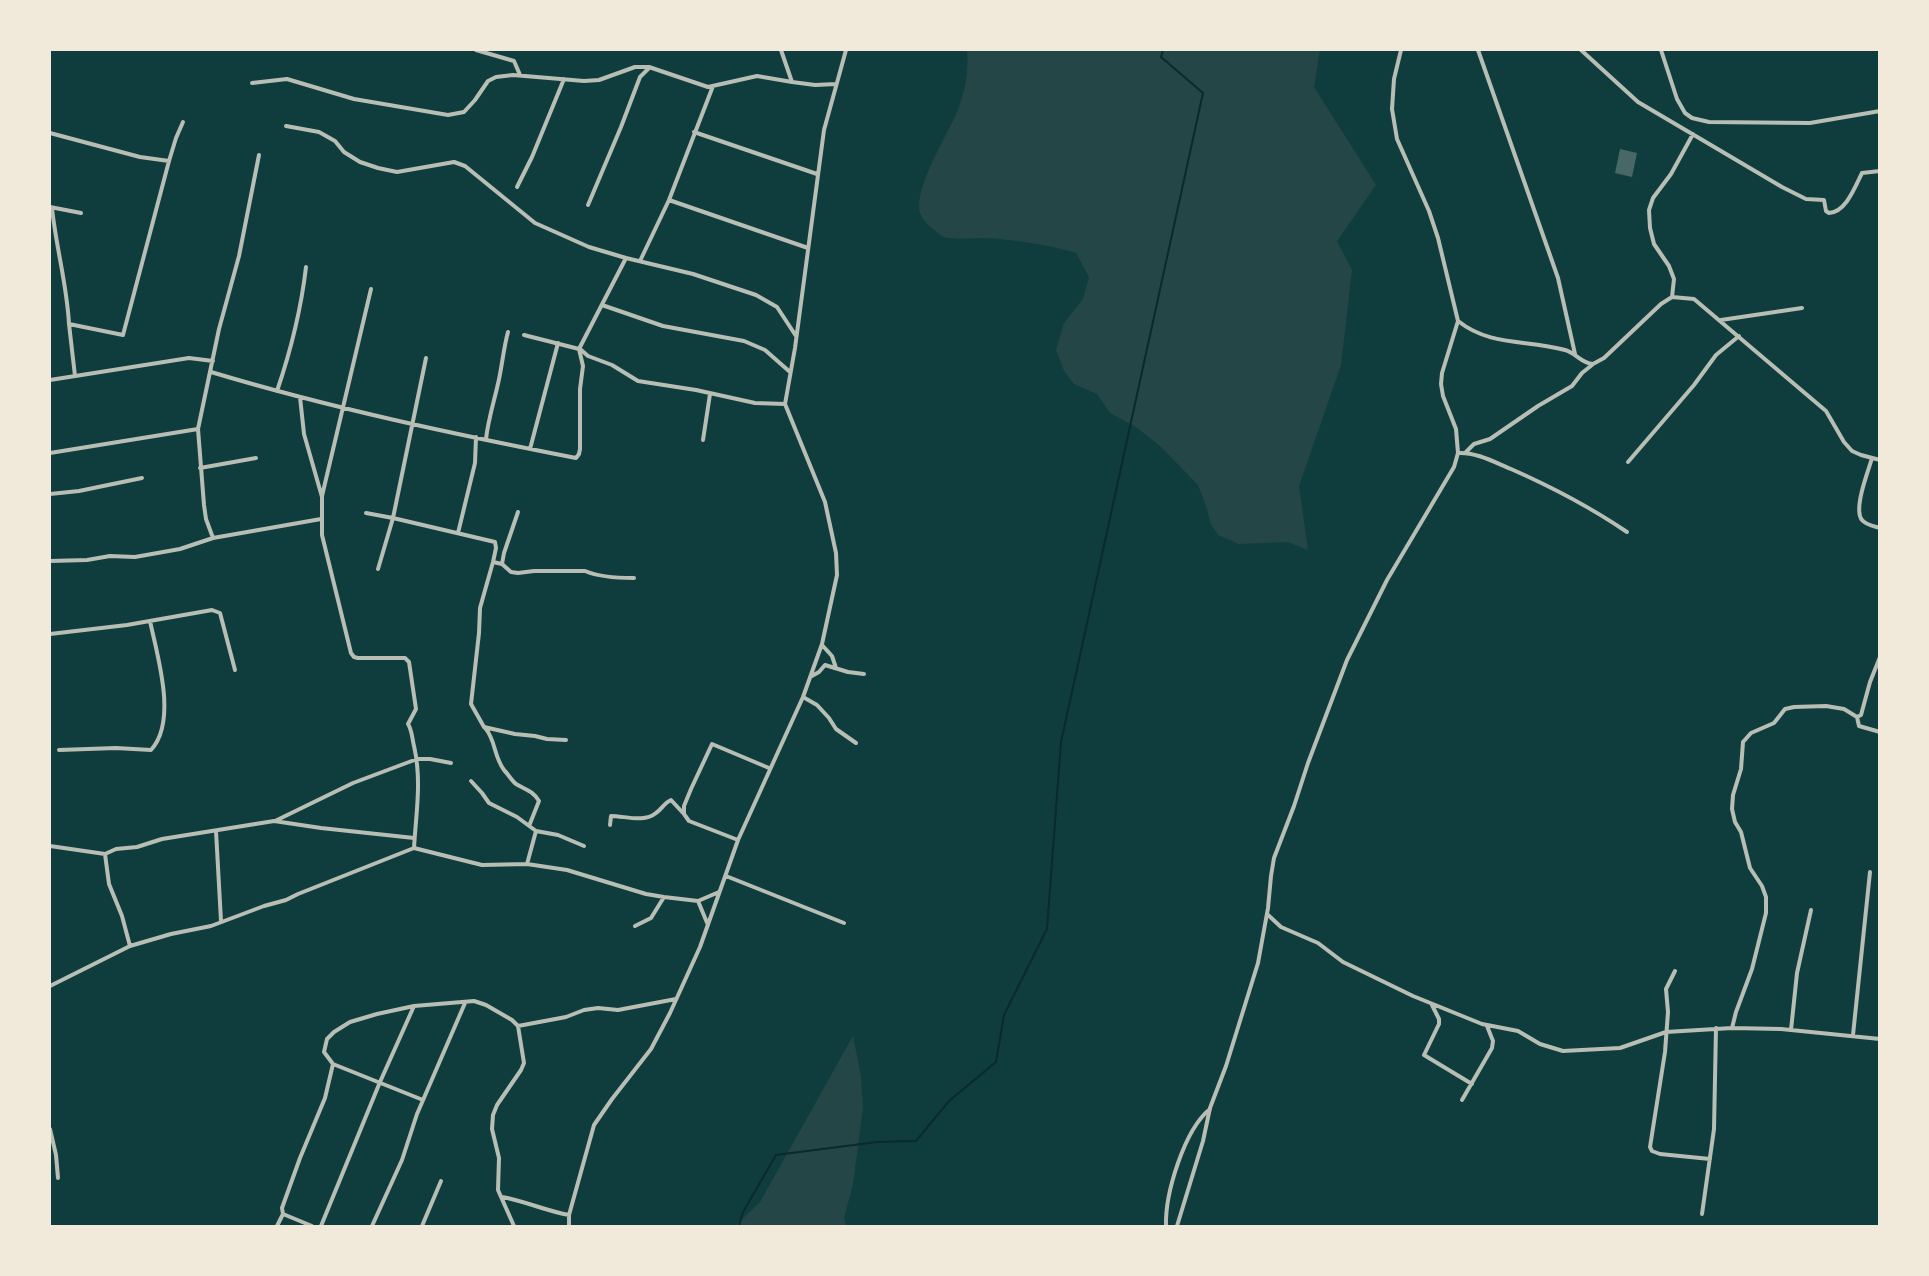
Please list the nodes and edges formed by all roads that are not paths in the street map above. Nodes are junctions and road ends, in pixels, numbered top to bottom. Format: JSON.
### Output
{"nodes":[{"id":1,"x":476,"y":50,"type":"edge"},
{"id":2,"x":781,"y":50,"type":"edge"},
{"id":3,"x":846,"y":50,"type":"edge"},
{"id":4,"x":1401,"y":50,"type":"edge"},
{"id":5,"x":1478,"y":50,"type":"edge"},
{"id":6,"x":1581,"y":50,"type":"edge"},
{"id":7,"x":1661,"y":50,"type":"edge"},
{"id":8,"x":649,"y":67,"type":"junction"},
{"id":9,"x":520,"y":75,"type":"junction"},
{"id":10,"x":564,"y":79,"type":"junction"},
{"id":11,"x":792,"y":82,"type":"junction"},
{"id":12,"x":252,"y":83,"type":"dead end"},
{"id":13,"x":836,"y":84,"type":"junction"},
{"id":14,"x":713,"y":86,"type":"junction"},
{"id":15,"x":1880,"y":111,"type":"edge"},
{"id":16,"x":183,"y":122,"type":"dead end"},
{"id":17,"x":286,"y":126,"type":"dead end"},
{"id":18,"x":694,"y":132,"type":"junction"},
{"id":19,"x":50,"y":133,"type":"edge"},
{"id":20,"x":1693,"y":134,"type":"junction"},
{"id":21,"x":259,"y":155,"type":"dead end"},
{"id":22,"x":169,"y":162,"type":"junction"},
{"id":23,"x":1880,"y":171,"type":"edge"},
{"id":24,"x":817,"y":174,"type":"junction"},
{"id":25,"x":517,"y":186,"type":"dead end"},
{"id":26,"x":669,"y":200,"type":"junction"},
{"id":27,"x":588,"y":205,"type":"dead end"},
{"id":28,"x":51,"y":207,"type":"edge"},
{"id":29,"x":81,"y":213,"type":"dead end"},
{"id":30,"x":808,"y":248,"type":"junction"},
{"id":31,"x":626,"y":258,"type":"junction"},
{"id":32,"x":640,"y":261,"type":"junction"},
{"id":33,"x":306,"y":267,"type":"dead end"},
{"id":34,"x":371,"y":289,"type":"dead end"},
{"id":35,"x":1672,"y":297,"type":"junction"},
{"id":36,"x":602,"y":305,"type":"junction"},
{"id":37,"x":1802,"y":308,"type":"dead end"},
{"id":38,"x":1720,"y":320,"type":"junction"},
{"id":39,"x":1458,"y":321,"type":"junction"},
{"id":40,"x":69,"y":324,"type":"junction"},
{"id":41,"x":508,"y":332,"type":"dead end"},
{"id":42,"x":524,"y":335,"type":"dead end"},
{"id":43,"x":796,"y":336,"type":"junction"},
{"id":44,"x":1739,"y":336,"type":"junction"},
{"id":45,"x":558,"y":343,"type":"junction"},
{"id":46,"x":579,"y":349,"type":"junction"},
{"id":47,"x":1575,"y":354,"type":"junction"},
{"id":48,"x":426,"y":358,"type":"dead end"},
{"id":49,"x":213,"y":361,"type":"junction"},
{"id":50,"x":1593,"y":364,"type":"junction"},
{"id":51,"x":211,"y":372,"type":"junction"},
{"id":52,"x":791,"y":372,"type":"junction"},
{"id":53,"x":75,"y":376,"type":"junction"},
{"id":54,"x":50,"y":380,"type":"edge"},
{"id":55,"x":277,"y":391,"type":"junction"},
{"id":56,"x":710,"y":394,"type":"junction"},
{"id":57,"x":300,"y":397,"type":"junction"},
{"id":58,"x":785,"y":404,"type":"junction"},
{"id":59,"x":343,"y":408,"type":"junction"},
{"id":60,"x":411,"y":424,"type":"junction"},
{"id":61,"x":198,"y":429,"type":"junction"},
{"id":62,"x":476,"y":437,"type":"junction"},
{"id":63,"x":486,"y":439,"type":"junction"},
{"id":64,"x":703,"y":440,"type":"dead end"},
{"id":65,"x":530,"y":449,"type":"junction"},
{"id":66,"x":1466,"y":452,"type":"junction"},
{"id":67,"x":50,"y":453,"type":"edge"},
{"id":68,"x":1458,"y":453,"type":"junction"},
{"id":69,"x":256,"y":458,"type":"dead end"},
{"id":70,"x":1872,"y":458,"type":"junction"},
{"id":71,"x":1880,"y":460,"type":"edge"},
{"id":72,"x":1628,"y":462,"type":"dead end"},
{"id":73,"x":200,"y":468,"type":"junction"},
{"id":74,"x":142,"y":478,"type":"dead end"},
{"id":75,"x":50,"y":494,"type":"edge"},
{"id":76,"x":322,"y":497,"type":"junction"},
{"id":77,"x":518,"y":512,"type":"dead end"},
{"id":78,"x":366,"y":513,"type":"dead end"},
{"id":79,"x":393,"y":518,"type":"junction"},
{"id":80,"x":321,"y":519,"type":"junction"},
{"id":81,"x":1880,"y":528,"type":"edge"},
{"id":82,"x":1627,"y":532,"type":"dead end"},
{"id":83,"x":458,"y":533,"type":"junction"},
{"id":84,"x":213,"y":538,"type":"junction"},
{"id":85,"x":50,"y":561,"type":"edge"},
{"id":86,"x":493,"y":562,"type":"junction"},
{"id":87,"x":502,"y":564,"type":"junction"},
{"id":88,"x":378,"y":569,"type":"dead end"},
{"id":89,"x":634,"y":578,"type":"dead end"},
{"id":90,"x":150,"y":621,"type":"junction"},
{"id":91,"x":50,"y":634,"type":"edge"},
{"id":92,"x":822,"y":644,"type":"junction"},
{"id":93,"x":1880,"y":657,"type":"edge"},
{"id":94,"x":836,"y":668,"type":"junction"},
{"id":95,"x":235,"y":670,"type":"dead end"},
{"id":96,"x":864,"y":674,"type":"dead end"},
{"id":97,"x":810,"y":678,"type":"junction"},
{"id":98,"x":802,"y":697,"type":"junction"},
{"id":99,"x":1857,"y":717,"type":"junction"},
{"id":100,"x":484,"y":727,"type":"junction"},
{"id":101,"x":1880,"y":732,"type":"edge"},
{"id":102,"x":566,"y":740,"type":"dead end"},
{"id":103,"x":856,"y":743,"type":"dead end"},
{"id":104,"x":59,"y":750,"type":"dead end"},
{"id":105,"x":417,"y":759,"type":"junction"},
{"id":106,"x":451,"y":763,"type":"dead end"},
{"id":107,"x":769,"y":768,"type":"junction"},
{"id":108,"x":471,"y":782,"type":"dead end"},
{"id":109,"x":684,"y":814,"type":"junction"},
{"id":110,"x":274,"y":821,"type":"junction"},
{"id":111,"x":610,"y":825,"type":"dead end"},
{"id":112,"x":529,"y":826,"type":"junction"},
{"id":113,"x":216,"y":831,"type":"junction"},
{"id":114,"x":536,"y":831,"type":"junction"},
{"id":115,"x":414,"y":838,"type":"junction"},
{"id":116,"x":738,"y":840,"type":"junction"},
{"id":117,"x":50,"y":846,"type":"edge"},
{"id":118,"x":584,"y":846,"type":"dead end"},
{"id":119,"x":414,"y":848,"type":"junction"},
{"id":120,"x":105,"y":854,"type":"junction"},
{"id":121,"x":527,"y":864,"type":"junction"},
{"id":122,"x":1870,"y":872,"type":"dead end"},
{"id":123,"x":726,"y":876,"type":"junction"},
{"id":124,"x":719,"y":892,"type":"junction"},
{"id":125,"x":664,"y":897,"type":"junction"},
{"id":126,"x":698,"y":901,"type":"junction"},
{"id":127,"x":1811,"y":910,"type":"dead end"},
{"id":128,"x":1267,"y":914,"type":"junction"},
{"id":129,"x":221,"y":921,"type":"junction"},
{"id":130,"x":1273,"y":921,"type":"junction"},
{"id":131,"x":844,"y":923,"type":"dead end"},
{"id":132,"x":708,"y":925,"type":"junction"},
{"id":133,"x":635,"y":926,"type":"dead end"},
{"id":134,"x":1264,"y":930,"type":"junction"},
{"id":135,"x":130,"y":946,"type":"junction"},
{"id":136,"x":1675,"y":971,"type":"dead end"},
{"id":137,"x":50,"y":986,"type":"edge"},
{"id":138,"x":677,"y":998,"type":"junction"},
{"id":139,"x":465,"y":1002,"type":"junction"},
{"id":140,"x":1431,"y":1004,"type":"junction"},
{"id":141,"x":414,"y":1006,"type":"junction"},
{"id":142,"x":518,"y":1026,"type":"junction"},
{"id":143,"x":1487,"y":1026,"type":"junction"},
{"id":144,"x":1716,"y":1028,"type":"junction"},
{"id":145,"x":1732,"y":1028,"type":"junction"},
{"id":146,"x":1791,"y":1030,"type":"junction"},
{"id":147,"x":1666,"y":1032,"type":"junction"},
{"id":148,"x":1853,"y":1035,"type":"junction"},
{"id":149,"x":1880,"y":1039,"type":"edge"},
{"id":150,"x":333,"y":1064,"type":"junction"},
{"id":151,"x":380,"y":1082,"type":"junction"},
{"id":152,"x":1472,"y":1084,"type":"junction"},
{"id":153,"x":423,"y":1100,"type":"junction"},
{"id":154,"x":1462,"y":1100,"type":"dead end"},
{"id":155,"x":1210,"y":1108,"type":"junction"},
{"id":156,"x":50,"y":1129,"type":"edge"},
{"id":157,"x":1710,"y":1159,"type":"junction"},
{"id":158,"x":58,"y":1179,"type":"dead end"},
{"id":159,"x":441,"y":1182,"type":"dead end"},
{"id":160,"x":502,"y":1197,"type":"junction"},
{"id":161,"x":284,"y":1214,"type":"junction"},
{"id":162,"x":1702,"y":1214,"type":"dead end"},
{"id":163,"x":569,"y":1215,"type":"junction"},
{"id":164,"x":277,"y":1227,"type":"edge"},
{"id":165,"x":312,"y":1227,"type":"edge"},
{"id":166,"x":321,"y":1227,"type":"edge"},
{"id":167,"x":372,"y":1227,"type":"edge"},
{"id":168,"x":422,"y":1227,"type":"edge"},
{"id":169,"x":514,"y":1227,"type":"edge"},
{"id":170,"x":569,"y":1227,"type":"edge"},
{"id":171,"x":1166,"y":1227,"type":"edge"},
{"id":172,"x":1177,"y":1227,"type":"edge"}],
"edges":[{"from":1,"to":9,"type":"street"},
{"from":2,"to":11,"type":"street"},
{"from":3,"to":13,"type":"street"},
{"from":4,"to":39,"type":"street"},
{"from":5,"to":47,"type":"street"},
{"from":6,"to":20,"type":"street"},
{"from":7,"to":15,"type":"street"},
{"from":8,"to":10,"type":"street"},
{"from":8,"to":14,"type":"street"},
{"from":8,"to":27,"type":"street"},
{"from":9,"to":10,"type":"street"},
{"from":9,"to":12,"type":"street"},
{"from":10,"to":25,"type":"street"},
{"from":11,"to":13,"type":"street"},
{"from":11,"to":14,"type":"street"},
{"from":13,"to":24,"type":"street"},
{"from":14,"to":18,"type":"street"},
{"from":16,"to":22,"type":"street"},
{"from":17,"to":31,"type":"street"},
{"from":18,"to":24,"type":"street"},
{"from":18,"to":26,"type":"street"},
{"from":19,"to":22,"type":"street"},
{"from":20,"to":23,"type":"street"},
{"from":20,"to":35,"type":"street"},
{"from":21,"to":49,"type":"street"},
{"from":22,"to":40,"type":"street"},
{"from":24,"to":30,"type":"street"},
{"from":26,"to":30,"type":"street"},
{"from":26,"to":32,"type":"street"},
{"from":28,"to":29,"type":"street"},
{"from":28,"to":40,"type":"street"},
{"from":30,"to":43,"type":"street"},
{"from":31,"to":32,"type":"street"},
{"from":31,"to":36,"type":"street"},
{"from":32,"to":43,"type":"street"},
{"from":33,"to":55,"type":"street"},
{"from":34,"to":59,"type":"street"},
{"from":35,"to":38,"type":"street"},
{"from":35,"to":50,"type":"street"},
{"from":36,"to":46,"type":"street"},
{"from":36,"to":52,"type":"street"},
{"from":37,"to":38,"type":"street"},
{"from":38,"to":44,"type":"street"},
{"from":39,"to":47,"type":"street"},
{"from":39,"to":68,"type":"street"},
{"from":40,"to":53,"type":"street"},
{"from":41,"to":63,"type":"street"},
{"from":42,"to":45,"type":"street"},
{"from":43,"to":52,"type":"street"},
{"from":44,"to":70,"type":"street"},
{"from":44,"to":72,"type":"street"},
{"from":45,"to":46,"type":"street"},
{"from":45,"to":65,"type":"street"},
{"from":46,"to":56,"type":"street"},
{"from":46,"to":65,"type":"street"},
{"from":47,"to":50,"type":"street"},
{"from":48,"to":60,"type":"street"},
{"from":49,"to":51,"type":"street"},
{"from":49,"to":53,"type":"street"},
{"from":50,"to":66,"type":"street"},
{"from":51,"to":55,"type":"street"},
{"from":51,"to":61,"type":"street"},
{"from":52,"to":58,"type":"street"},
{"from":53,"to":54,"type":"street"},
{"from":55,"to":57,"type":"street"},
{"from":56,"to":58,"type":"street"},
{"from":56,"to":64,"type":"street"},
{"from":57,"to":59,"type":"street"},
{"from":57,"to":76,"type":"street"},
{"from":58,"to":92,"type":"street"},
{"from":59,"to":60,"type":"street"},
{"from":59,"to":76,"type":"street"},
{"from":60,"to":62,"type":"street"},
{"from":60,"to":79,"type":"street"},
{"from":61,"to":67,"type":"street"},
{"from":61,"to":73,"type":"street"},
{"from":62,"to":63,"type":"street"},
{"from":62,"to":83,"type":"street"},
{"from":63,"to":65,"type":"street"},
{"from":66,"to":68,"type":"street"},
{"from":66,"to":82,"type":"street"},
{"from":68,"to":128,"type":"street"},
{"from":69,"to":73,"type":"street"},
{"from":70,"to":71,"type":"street"},
{"from":70,"to":81,"type":"street"},
{"from":73,"to":84,"type":"street"},
{"from":74,"to":75,"type":"street"},
{"from":76,"to":80,"type":"street"},
{"from":77,"to":87,"type":"street"},
{"from":78,"to":79,"type":"street"},
{"from":79,"to":83,"type":"street"},
{"from":79,"to":88,"type":"street"},
{"from":80,"to":84,"type":"street"},
{"from":80,"to":105,"type":"street"},
{"from":83,"to":86,"type":"street"},
{"from":84,"to":85,"type":"street"},
{"from":86,"to":87,"type":"street"},
{"from":86,"to":100,"type":"street"},
{"from":87,"to":89,"type":"street"},
{"from":90,"to":91,"type":"street"},
{"from":90,"to":95,"type":"street"},
{"from":90,"to":104,"type":"street"},
{"from":92,"to":94,"type":"street"},
{"from":92,"to":97,"type":"street"},
{"from":93,"to":99,"type":"street"},
{"from":94,"to":96,"type":"street"},
{"from":94,"to":97,"type":"street"},
{"from":97,"to":98,"type":"street"},
{"from":98,"to":103,"type":"street"},
{"from":98,"to":107,"type":"street"},
{"from":99,"to":101,"type":"street"},
{"from":99,"to":145,"type":"street"},
{"from":100,"to":102,"type":"street"},
{"from":100,"to":112,"type":"street"},
{"from":105,"to":106,"type":"street"},
{"from":105,"to":110,"type":"street"},
{"from":105,"to":115,"type":"street"},
{"from":107,"to":109,"type":"street"},
{"from":107,"to":116,"type":"street"},
{"from":108,"to":112,"type":"street"},
{"from":109,"to":111,"type":"street"},
{"from":109,"to":116,"type":"street"},
{"from":110,"to":113,"type":"street"},
{"from":110,"to":115,"type":"street"},
{"from":112,"to":114,"type":"street"},
{"from":113,"to":120,"type":"street"},
{"from":113,"to":129,"type":"street"},
{"from":114,"to":118,"type":"street"},
{"from":114,"to":121,"type":"street"},
{"from":115,"to":119,"type":"street"},
{"from":116,"to":123,"type":"street"},
{"from":117,"to":120,"type":"street"},
{"from":119,"to":121,"type":"street"},
{"from":119,"to":129,"type":"street"},
{"from":120,"to":135,"type":"street"},
{"from":121,"to":125,"type":"street"},
{"from":122,"to":148,"type":"street"},
{"from":123,"to":124,"type":"street"},
{"from":123,"to":131,"type":"street"},
{"from":124,"to":126,"type":"street"},
{"from":124,"to":132,"type":"street"},
{"from":125,"to":126,"type":"street"},
{"from":125,"to":133,"type":"street"},
{"from":126,"to":132,"type":"street"},
{"from":127,"to":146,"type":"street"},
{"from":128,"to":130,"type":"street"},
{"from":128,"to":134,"type":"street"},
{"from":129,"to":135,"type":"street"},
{"from":130,"to":134,"type":"street"},
{"from":130,"to":140,"type":"street"},
{"from":132,"to":138,"type":"street"},
{"from":134,"to":155,"type":"street"},
{"from":135,"to":137,"type":"street"},
{"from":136,"to":147,"type":"street"},
{"from":138,"to":142,"type":"street"},
{"from":138,"to":163,"type":"street"},
{"from":139,"to":141,"type":"street"},
{"from":139,"to":142,"type":"street"},
{"from":139,"to":153,"type":"street"},
{"from":140,"to":143,"type":"street"},
{"from":140,"to":152,"type":"street"},
{"from":141,"to":150,"type":"street"},
{"from":141,"to":151,"type":"street"},
{"from":142,"to":160,"type":"street"},
{"from":143,"to":147,"type":"street"},
{"from":143,"to":152,"type":"street"},
{"from":144,"to":145,"type":"street"},
{"from":144,"to":147,"type":"street"},
{"from":144,"to":157,"type":"street"},
{"from":145,"to":146,"type":"street"},
{"from":146,"to":148,"type":"street"},
{"from":147,"to":157,"type":"street"},
{"from":148,"to":149,"type":"street"},
{"from":150,"to":151,"type":"street"},
{"from":150,"to":161,"type":"street"},
{"from":151,"to":153,"type":"street"},
{"from":151,"to":166,"type":"street"},
{"from":152,"to":154,"type":"street"},
{"from":153,"to":167,"type":"street"},
{"from":155,"to":171,"type":"street"},
{"from":155,"to":172,"type":"street"},
{"from":156,"to":158,"type":"street"},
{"from":157,"to":162,"type":"street"},
{"from":159,"to":168,"type":"street"},
{"from":160,"to":163,"type":"street"},
{"from":160,"to":169,"type":"street"},
{"from":161,"to":164,"type":"street"},
{"from":161,"to":165,"type":"street"},
{"from":163,"to":170,"type":"street"}]}
